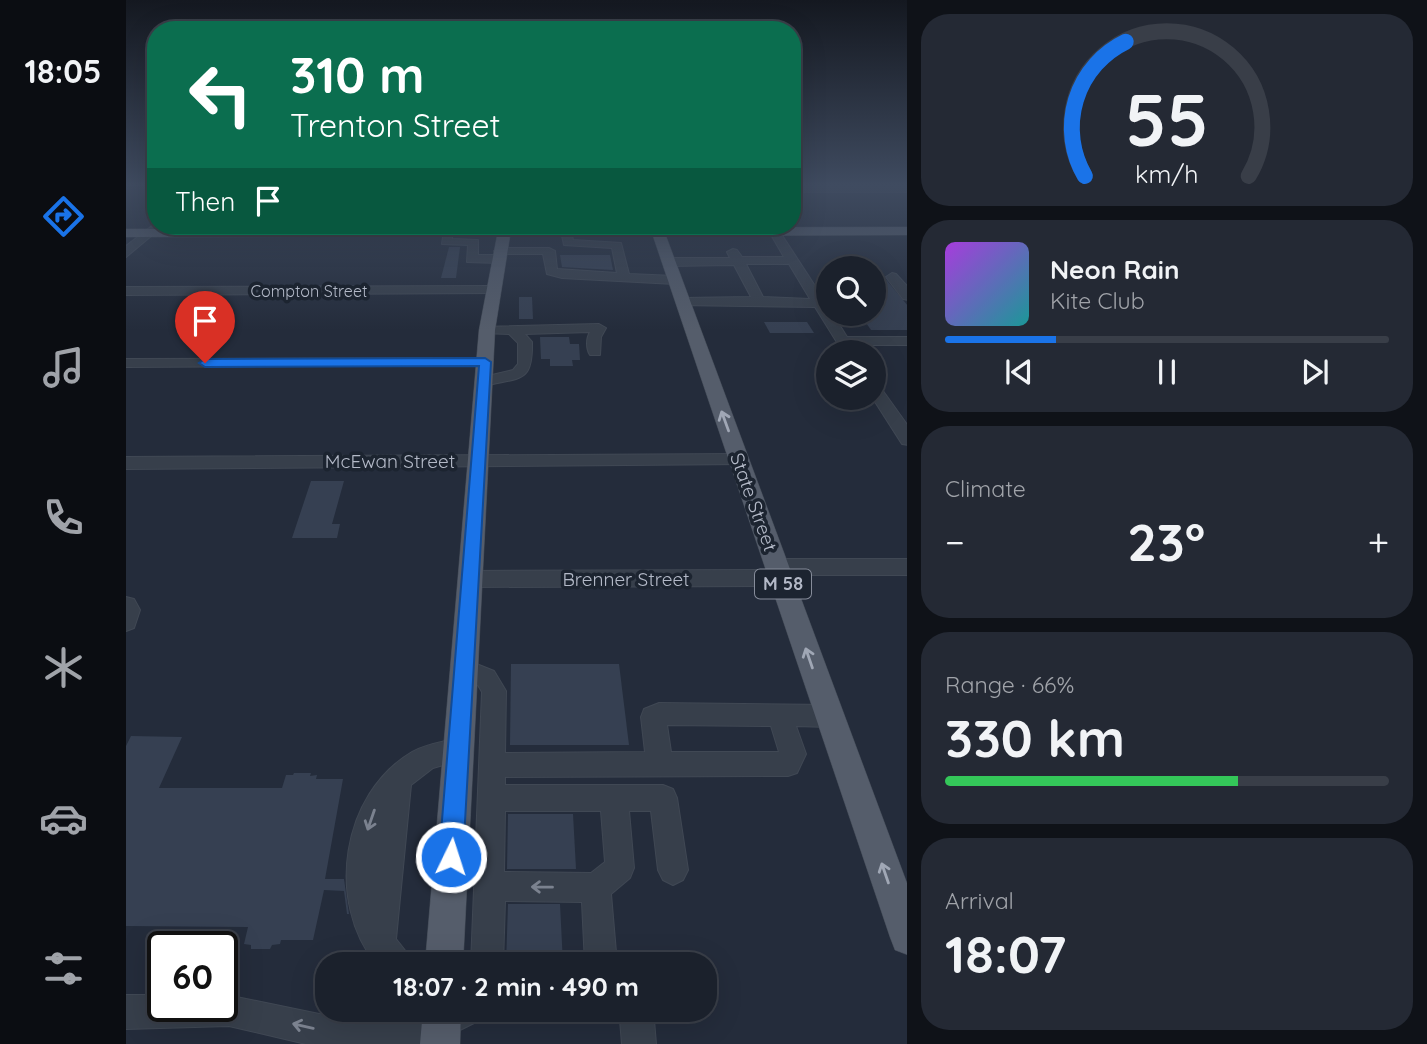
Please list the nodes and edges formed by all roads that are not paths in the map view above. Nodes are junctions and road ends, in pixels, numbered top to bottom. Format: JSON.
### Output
{"nodes":[{"id":1,"x":147,"y":234,"type":"edge"},
{"id":2,"x":374,"y":235,"type":"edge"},
{"id":3,"x":653,"y":235,"type":"edge"},
{"id":4,"x":777,"y":235,"type":"edge"},
{"id":5,"x":447,"y":237,"type":"junction"},
{"id":6,"x":567,"y":238,"type":"edge"},
{"id":7,"x":502,"y":242,"type":"edge"},
{"id":8,"x":530,"y":251,"type":"junction"},
{"id":9,"x":549,"y":251,"type":"junction"},
{"id":10,"x":126,"y":253,"type":"edge"},
{"id":11,"x":441,"y":255,"type":"dead end"},
{"id":12,"x":790,"y":255,"type":"junction"},
{"id":13,"x":467,"y":258,"type":"junction"},
{"id":14,"x":738,"y":261,"type":"junction"},
{"id":15,"x":891,"y":277,"type":"dead end"},
{"id":16,"x":624,"y":278,"type":"junction"},
{"id":17,"x":676,"y":281,"type":"junction"},
{"id":18,"x":463,"y":290,"type":"junction"},
{"id":19,"x":493,"y":290,"type":"junction"},
{"id":20,"x":126,"y":291,"type":"edge"},
{"id":21,"x":907,"y":296,"type":"edge"},
{"id":22,"x":816,"y":300,"type":"edge"},
{"id":23,"x":759,"y":301,"type":"junction"},
{"id":24,"x":816,"y":303,"type":"edge"},
{"id":25,"x":487,"y":330,"type":"junction"},
{"id":26,"x":513,"y":330,"type":"junction"},
{"id":27,"x":907,"y":341,"type":"edge"},
{"id":28,"x":886,"y":343,"type":"edge"},
{"id":29,"x":595,"y":352,"type":"dead end"},
{"id":30,"x":126,"y":363,"type":"edge"},
{"id":31,"x":484,"y":372,"type":"junction"},
{"id":32,"x":886,"y":407,"type":"edge"},
{"id":33,"x":907,"y":440,"type":"edge"},
{"id":34,"x":739,"y":460,"type":"junction"},
{"id":35,"x":478,"y":461,"type":"junction"},
{"id":36,"x":126,"y":463,"type":"edge"},
{"id":37,"x":907,"y":567,"type":"edge"},
{"id":38,"x":779,"y":573,"type":"junction"},
{"id":39,"x":470,"y":579,"type":"junction"},
{"id":40,"x":126,"y":604,"type":"edge"},
{"id":41,"x":126,"y":622,"type":"edge"},
{"id":42,"x":464,"y":669,"type":"junction"},
{"id":43,"x":780,"y":715,"type":"junction"},
{"id":44,"x":829,"y":716,"type":"junction"},
{"id":45,"x":458,"y":750,"type":"junction"},
{"id":46,"x":660,"y":764,"type":"junction"},
{"id":47,"x":492,"y":765,"type":"junction"},
{"id":48,"x":491,"y":798,"type":"junction"},
{"id":49,"x":614,"y":798,"type":"junction"},
{"id":50,"x":673,"y":870,"type":"dead end"},
{"id":51,"x":596,"y":888,"type":"junction"},
{"id":52,"x":488,"y":891,"type":"junction"},
{"id":53,"x":907,"y":937,"type":"edge"},
{"id":54,"x":388,"y":952,"type":"edge"},
{"id":55,"x":445,"y":952,"type":"edge"},
{"id":56,"x":487,"y":952,"type":"edge"},
{"id":57,"x":599,"y":952,"type":"edge"},
{"id":58,"x":126,"y":1012,"type":"edge"},
{"id":59,"x":447,"y":1022,"type":"edge"}],
"edges":[{"from":1,"to":10,"type":"street"},
{"from":2,"to":5,"type":"main road"},
{"from":3,"to":17,"type":"main road","name":"State Street","number":"M 58"},
{"from":4,"to":12,"type":"street"},
{"from":5,"to":7,"type":"main road"},
{"from":5,"to":11,"type":"street"},
{"from":5,"to":13,"type":"street"},
{"from":6,"to":7,"type":"main road"},
{"from":6,"to":8,"type":"street"},
{"from":6,"to":9,"type":"street"},
{"from":6,"to":16,"type":"street"},
{"from":7,"to":8,"type":"street"},
{"from":7,"to":13,"type":"street"},
{"from":7,"to":19,"type":"main road"},
{"from":8,"to":9,"type":"street"},
{"from":9,"to":16,"type":"street"},
{"from":12,"to":14,"type":"street"},
{"from":12,"to":22,"type":"street"},
{"from":13,"to":18,"type":"street"},
{"from":14,"to":17,"type":"street"},
{"from":14,"to":23,"type":"street"},
{"from":15,"to":21,"type":"street"},
{"from":16,"to":17,"type":"street"},
{"from":17,"to":23,"type":"street"},
{"from":34,"to":17,"type":"main road","name":"State Street","number":"M 58","one_way":true},
{"from":18,"to":19,"type":"street","name":"Compton Street"},
{"from":18,"to":20,"type":"street","name":"Compton Street"},
{"from":19,"to":25,"type":"main road"},
{"from":23,"to":24,"type":"street"},
{"from":25,"to":26,"type":"lane"},
{"from":25,"to":31,"type":"main road"},
{"from":26,"to":29,"type":"street"},
{"from":26,"to":31,"type":"lane"},
{"from":27,"to":28,"type":"street"},
{"from":30,"to":31,"type":"street"},
{"from":31,"to":35,"type":"main road"},
{"from":32,"to":33,"type":"street"},
{"from":34,"to":35,"type":"street","name":"McEwan Street"},
{"from":34,"to":38,"type":"main road","name":"State Street","number":"M 58"},
{"from":35,"to":36,"type":"street","name":"McEwan Street"},
{"from":35,"to":39,"type":"main road"},
{"from":37,"to":38,"type":"street","name":"Brenner Street"},
{"from":38,"to":39,"type":"street","name":"Brenner Street"},
{"from":44,"to":38,"type":"main road","name":"State Street","number":"M 58","one_way":true},
{"from":39,"to":42,"type":"main road"},
{"from":40,"to":41,"type":"street"},
{"from":42,"to":45,"type":"main road"},
{"from":42,"to":47,"type":"street"},
{"from":43,"to":44,"type":"street"},
{"from":43,"to":46,"type":"street"},
{"from":43,"to":46,"type":"street"},
{"from":53,"to":44,"type":"main road","name":"State Street","number":"M 58","one_way":true},
{"from":45,"to":54,"type":"street","one_way":true},
{"from":45,"to":55,"type":"main road"},
{"from":46,"to":47,"type":"street"},
{"from":47,"to":48,"type":"street"},
{"from":48,"to":49,"type":"street"},
{"from":48,"to":52,"type":"street"},
{"from":49,"to":50,"type":"street"},
{"from":49,"to":51,"type":"street"},
{"from":51,"to":52,"type":"street","one_way":true},
{"from":51,"to":57,"type":"street"},
{"from":52,"to":56,"type":"street"},
{"from":59,"to":58,"type":"street","one_way":true}]}
